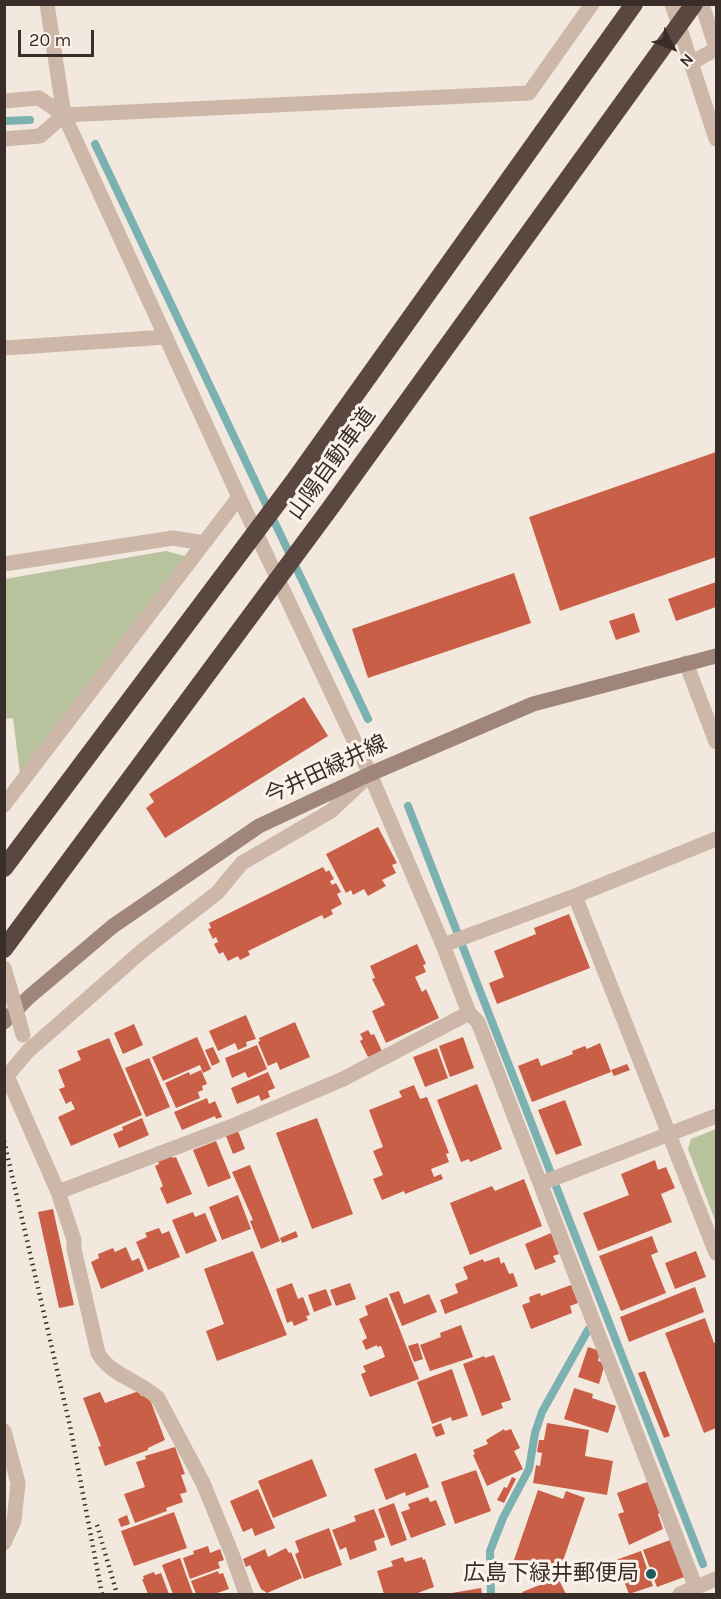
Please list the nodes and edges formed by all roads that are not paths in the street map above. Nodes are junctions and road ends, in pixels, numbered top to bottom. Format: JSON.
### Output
{"nodes":[{"id":1,"x":47,"y":4,"type":"edge"},
{"id":2,"x":592,"y":4,"type":"edge"},
{"id":3,"x":634,"y":4,"type":"edge"},
{"id":4,"x":672,"y":4,"type":"edge"},
{"id":5,"x":694,"y":4,"type":"edge"},
{"id":6,"x":702,"y":4,"type":"edge"},
{"id":7,"x":717,"y":48,"type":"edge"},
{"id":8,"x":691,"y":63,"type":"junction"},
{"id":9,"x":4,"y":101,"type":"edge"},
{"id":10,"x":64,"y":115,"type":"junction"},
{"id":11,"x":717,"y":139,"type":"edge"},
{"id":12,"x":4,"y":140,"type":"edge"},
{"id":13,"x":166,"y":337,"type":"junction"},
{"id":14,"x":4,"y":348,"type":"edge"},
{"id":15,"x":239,"y":497,"type":"junction"},
{"id":16,"x":204,"y":543,"type":"junction"},
{"id":17,"x":4,"y":564,"type":"edge"},
{"id":18,"x":717,"y":656,"type":"edge"},
{"id":19,"x":686,"y":663,"type":"junction"},
{"id":20,"x":717,"y":742,"type":"edge"},
{"id":21,"x":370,"y":774,"type":"junction"},
{"id":22,"x":4,"y":805,"type":"edge"},
{"id":23,"x":717,"y":840,"type":"edge"},
{"id":24,"x":4,"y":868,"type":"edge"},
{"id":25,"x":575,"y":896,"type":"junction"},
{"id":26,"x":443,"y":945,"type":"junction"},
{"id":27,"x":4,"y":949,"type":"edge"},
{"id":28,"x":4,"y":968,"type":"edge"},
{"id":29,"x":469,"y":1013,"type":"junction"},
{"id":30,"x":4,"y":1022,"type":"edge"},
{"id":31,"x":28,"y":1052,"type":"junction"},
{"id":32,"x":717,"y":1116,"type":"edge"},
{"id":33,"x":670,"y":1133,"type":"junction"},
{"id":34,"x":542,"y":1183,"type":"junction"},
{"id":35,"x":58,"y":1192,"type":"junction"},
{"id":36,"x":717,"y":1253,"type":"edge"},
{"id":37,"x":4,"y":1431,"type":"edge"},
{"id":38,"x":4,"y":1543,"type":"edge"},
{"id":39,"x":717,"y":1579,"type":"edge"},
{"id":40,"x":696,"y":1588,"type":"junction"},
{"id":41,"x":246,"y":1594,"type":"edge"},
{"id":42,"x":680,"y":1594,"type":"edge"}],
"edges":[{"from":1,"to":10,"type":"street"},
{"from":2,"to":10,"type":"street"},
{"from":3,"to":24,"type":"highway","name":"山陽自動車道","bridge":true},
{"from":4,"to":8,"type":"street"},
{"from":5,"to":27,"type":"highway","name":"山陽自動車道","bridge":true},
{"from":6,"to":7,"type":"street"},
{"from":7,"to":8,"type":"street"},
{"from":8,"to":11,"type":"street"},
{"from":9,"to":10,"type":"street"},
{"from":10,"to":12,"type":"street"},
{"from":10,"to":13,"type":"street"},
{"from":13,"to":14,"type":"street"},
{"from":13,"to":15,"type":"street"},
{"from":15,"to":16,"type":"street"},
{"from":15,"to":21,"type":"street"},
{"from":16,"to":17,"type":"street"},
{"from":16,"to":22,"type":"street"},
{"from":18,"to":19,"type":"main road","name":"今井田緑井線"},
{"from":19,"to":20,"type":"street"},
{"from":19,"to":21,"type":"main road","name":"今井田緑井線"},
{"from":21,"to":26,"type":"street"},
{"from":21,"to":30,"type":"main road","name":"今井田緑井線"},
{"from":21,"to":31,"type":"street"},
{"from":23,"to":25,"type":"street"},
{"from":25,"to":26,"type":"street"},
{"from":25,"to":33,"type":"street"},
{"from":26,"to":29,"type":"street"},
{"from":28,"to":31,"type":"street","bridge":true},
{"from":29,"to":34,"type":"street"},
{"from":29,"to":35,"type":"street"},
{"from":31,"to":35,"type":"street"},
{"from":32,"to":33,"type":"street"},
{"from":33,"to":34,"type":"street"},
{"from":33,"to":36,"type":"street"},
{"from":34,"to":40,"type":"street"},
{"from":35,"to":41,"type":"street"},
{"from":37,"to":38,"type":"street"},
{"from":39,"to":40,"type":"street"},
{"from":40,"to":42,"type":"street"}]}
